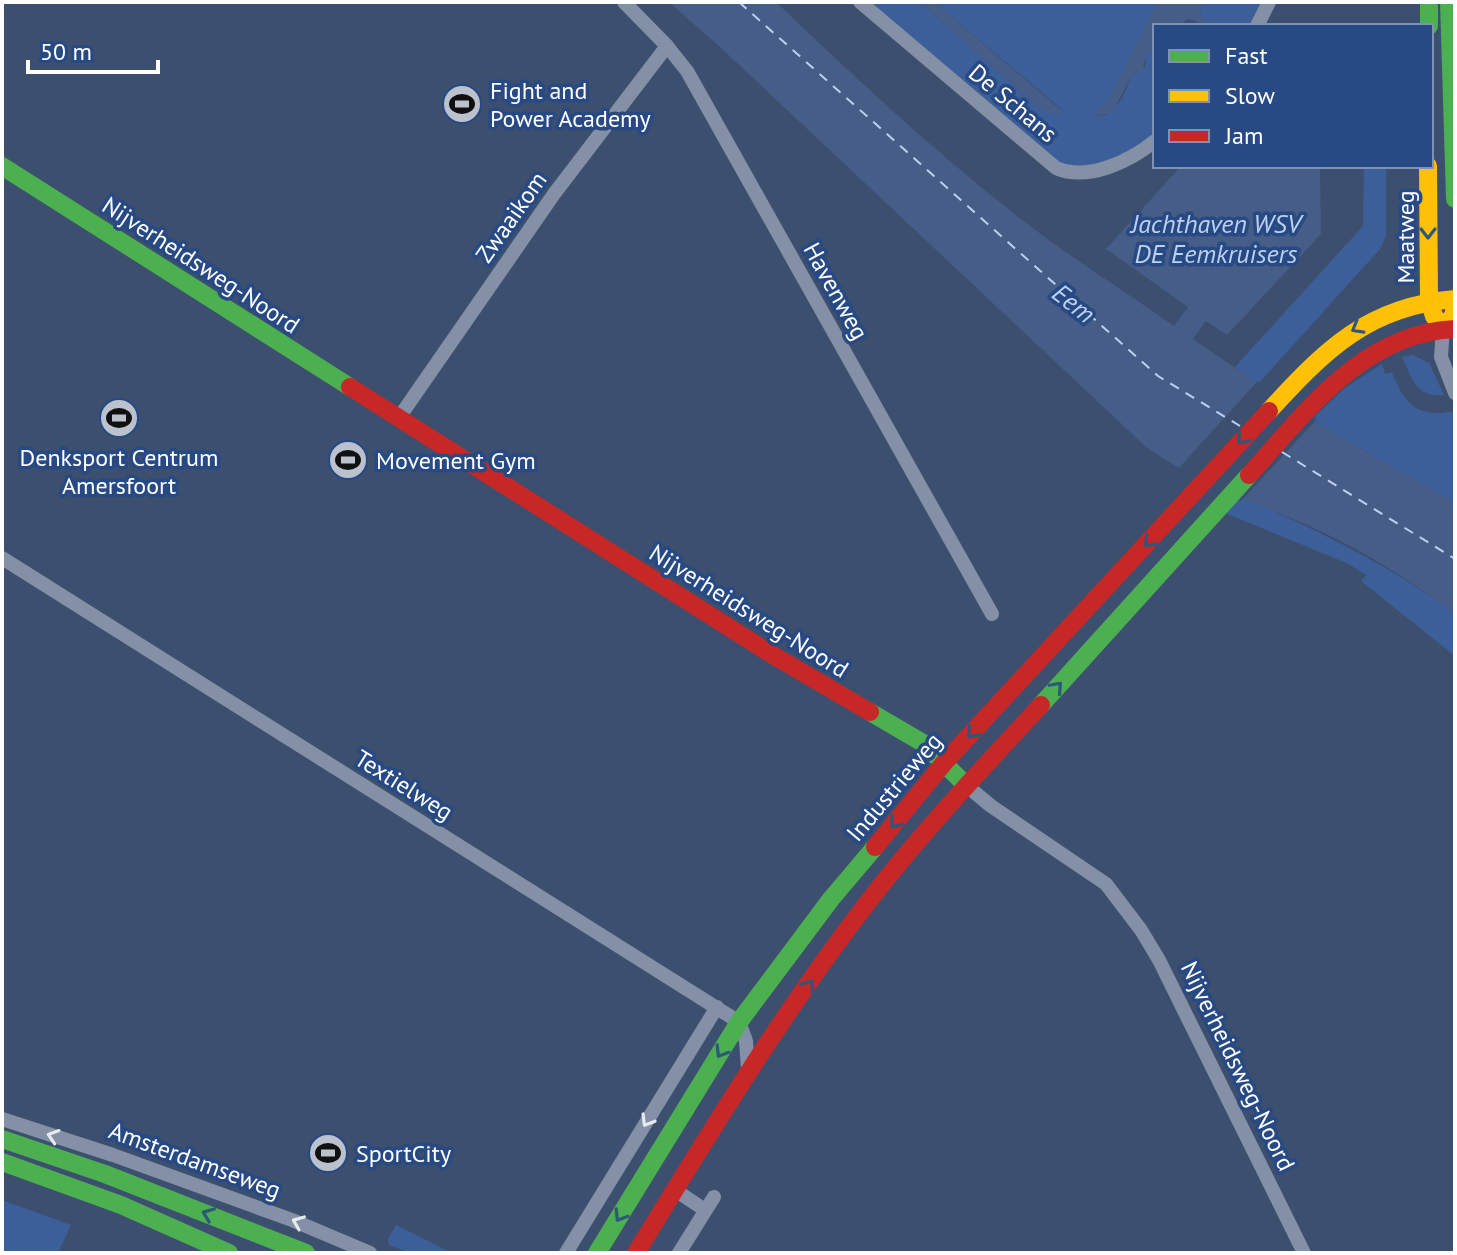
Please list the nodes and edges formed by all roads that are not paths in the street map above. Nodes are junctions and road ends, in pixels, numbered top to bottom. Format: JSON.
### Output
{"nodes":[{"id":1,"x":624,"y":2,"type":"edge"},
{"id":2,"x":860,"y":2,"type":"edge"},
{"id":3,"x":1269,"y":2,"type":"edge"},
{"id":4,"x":1429,"y":2,"type":"edge"},
{"id":5,"x":1449,"y":2,"type":"edge"},
{"id":6,"x":1258,"y":24,"type":"edge"},
{"id":7,"x":1429,"y":24,"type":"edge"},
{"id":8,"x":667,"y":46,"type":"junction"},
{"id":9,"x":1153,"y":142,"type":"edge"},
{"id":10,"x":2,"y":166,"type":"edge"},
{"id":11,"x":1428,"y":168,"type":"edge"},
{"id":12,"x":1455,"y":199,"type":"edge"},
{"id":13,"x":1455,"y":299,"type":"edge"},
{"id":14,"x":1429,"y":300,"type":"junction"},
{"id":15,"x":1455,"y":307,"type":"edge"},
{"id":16,"x":1449,"y":328,"type":"edge"},
{"id":17,"x":1455,"y":393,"type":"edge"},
{"id":18,"x":398,"y":419,"type":"junction"},
{"id":19,"x":2,"y":558,"type":"edge"},
{"id":20,"x":992,"y":614,"type":"dead end"},
{"id":21,"x":944,"y":763,"type":"junction"},
{"id":22,"x":967,"y":786,"type":"junction"},
{"id":23,"x":717,"y":1007,"type":"junction"},
{"id":24,"x":739,"y":1022,"type":"junction"},
{"id":25,"x":748,"y":1071,"type":"junction"},
{"id":26,"x":2,"y":1119,"type":"edge"},
{"id":27,"x":2,"y":1139,"type":"edge"},
{"id":28,"x":2,"y":1162,"type":"edge"},
{"id":29,"x":675,"y":1190,"type":"junction"},
{"id":30,"x":229,"y":1253,"type":"edge"},
{"id":31,"x":306,"y":1253,"type":"edge"},
{"id":32,"x":370,"y":1253,"type":"edge"},
{"id":33,"x":566,"y":1253,"type":"edge"},
{"id":34,"x":597,"y":1253,"type":"edge"},
{"id":35,"x":636,"y":1253,"type":"edge"},
{"id":36,"x":679,"y":1253,"type":"edge"},
{"id":37,"x":1304,"y":1253,"type":"edge"}],
"edges":[{"from":1,"to":8,"type":"street","name":"Havenweg"},
{"from":2,"to":9,"type":"street","name":"De Schans"},
{"from":3,"to":6,"type":"street"},
{"from":4,"to":7,"type":"main road"},
{"from":5,"to":12,"type":"main road","name":"Maatweg"},
{"from":8,"to":18,"type":"street","name":"Zwaaikom"},
{"from":8,"to":20,"type":"street","name":"Havenweg"},
{"from":10,"to":18,"type":"main road","name":"Nijverheidsweg-Noord"},
{"from":11,"to":14,"type":"main road","name":"Maatweg","one_way":true},
{"from":13,"to":14,"type":"main road","name":"Industrieweg"},
{"from":14,"to":16,"type":"main road","name":"Maatweg"},
{"from":14,"to":21,"type":"main road","name":"Industrieweg","one_way":true},
{"from":15,"to":16,"type":"main road"},
{"from":16,"to":17,"type":"street"},
{"from":22,"to":16,"type":"main road","one_way":true},
{"from":18,"to":21,"type":"main road","name":"Nijverheidsweg-Noord"},
{"from":19,"to":23,"type":"street","name":"Textielweg"},
{"from":21,"to":22,"type":"main road","name":"Nijverheidsweg-Noord"},
{"from":21,"to":24,"type":"main road","name":"Industrieweg","one_way":true},
{"from":25,"to":22,"type":"main road","one_way":true},
{"from":22,"to":37,"type":"street","name":"Nijverheidsweg-Noord"},
{"from":23,"to":24,"type":"street","name":"Textielweg"},
{"from":23,"to":33,"type":"street","one_way":true},
{"from":24,"to":25,"type":"street"},
{"from":24,"to":34,"type":"main road","name":"Industrieweg","one_way":true},
{"from":25,"to":29,"type":"main road"},
{"from":32,"to":26,"type":"street","name":"Amsterdamseweg","one_way":true},
{"from":31,"to":27,"type":"main road","name":"Amsterdamseweg","one_way":true},
{"from":28,"to":30,"type":"main road"},
{"from":29,"to":35,"type":"main road"},
{"from":29,"to":36,"type":"street"}]}
